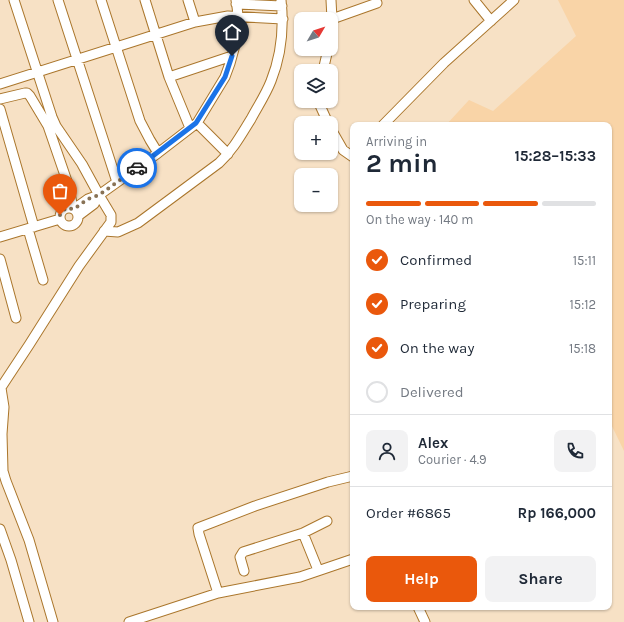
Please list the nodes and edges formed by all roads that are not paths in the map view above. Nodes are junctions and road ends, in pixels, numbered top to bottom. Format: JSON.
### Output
{"nodes":[{"id":1,"x":14,"y":0,"type":"edge"},
{"id":2,"x":58,"y":0,"type":"edge"},
{"id":3,"x":100,"y":0,"type":"edge"},
{"id":4,"x":145,"y":0,"type":"edge"},
{"id":5,"x":188,"y":0,"type":"edge"},
{"id":6,"x":331,"y":0,"type":"edge"},
{"id":7,"x":474,"y":0,"type":"edge"},
{"id":8,"x":514,"y":0,"type":"edge"},
{"id":9,"x":236,"y":2,"type":"edge"},
{"id":10,"x":282,"y":3,"type":"edge"},
{"id":11,"x":377,"y":3,"type":"dead end"},
{"id":12,"x":332,"y":12,"type":"edge"},
{"id":13,"x":238,"y":16,"type":"junction"},
{"id":14,"x":338,"y":17,"type":"edge"},
{"id":15,"x":283,"y":19,"type":"junction"},
{"id":16,"x":491,"y":21,"type":"junction"},
{"id":17,"x":195,"y":22,"type":"junction"},
{"id":18,"x":156,"y":34,"type":"junction"},
{"id":19,"x":116,"y":47,"type":"junction"},
{"id":20,"x":232,"y":56,"type":"junction"},
{"id":21,"x":77,"y":59,"type":"junction"},
{"id":22,"x":37,"y":72,"type":"junction"},
{"id":23,"x":169,"y":77,"type":"junction"},
{"id":24,"x":0,"y":84,"type":"edge"},
{"id":25,"x":0,"y":99,"type":"edge"},
{"id":26,"x":0,"y":109,"type":"edge"},
{"id":27,"x":386,"y":122,"type":"edge"},
{"id":28,"x":193,"y":126,"type":"junction"},
{"id":29,"x":338,"y":141,"type":"edge"},
{"id":30,"x":158,"y":153,"type":"junction"},
{"id":31,"x":228,"y":154,"type":"junction"},
{"id":32,"x":350,"y":155,"type":"edge"},
{"id":33,"x":117,"y":182,"type":"junction"},
{"id":34,"x":99,"y":195,"type":"junction"},
{"id":35,"x":75,"y":211,"type":"junction"},
{"id":36,"x":60,"y":219,"type":"junction"},
{"id":37,"x":31,"y":228,"type":"junction"},
{"id":38,"x":104,"y":231,"type":"junction"},
{"id":39,"x":0,"y":237,"type":"edge"},
{"id":40,"x":0,"y":259,"type":"edge"},
{"id":41,"x":43,"y":280,"type":"dead end"},
{"id":42,"x":16,"y":318,"type":"dead end"},
{"id":43,"x":0,"y":389,"type":"edge"},
{"id":44,"x":350,"y":477,"type":"edge"},
{"id":45,"x":327,"y":521,"type":"dead end"},
{"id":46,"x":0,"y":529,"type":"edge"},
{"id":47,"x":303,"y":533,"type":"junction"},
{"id":48,"x":350,"y":559,"type":"edge"},
{"id":49,"x":318,"y":570,"type":"junction"},
{"id":50,"x":244,"y":571,"type":"dead end"},
{"id":51,"x":218,"y":593,"type":"junction"},
{"id":52,"x":419,"y":610,"type":"edge"},
{"id":53,"x":29,"y":622,"type":"edge"},
{"id":54,"x":52,"y":622,"type":"edge"},
{"id":55,"x":129,"y":622,"type":"edge"},
{"id":56,"x":425,"y":622,"type":"edge"}],
"edges":[{"from":1,"to":22,"type":"street"},
{"from":2,"to":21,"type":"street"},
{"from":3,"to":19,"type":"street"},
{"from":4,"to":18,"type":"street"},
{"from":5,"to":17,"type":"street"},
{"from":6,"to":12,"type":"street"},
{"from":7,"to":16,"type":"street"},
{"from":8,"to":16,"type":"street"},
{"from":9,"to":10,"type":"street"},
{"from":9,"to":13,"type":"street"},
{"from":10,"to":15,"type":"street"},
{"from":11,"to":14,"type":"street"},
{"from":13,"to":15,"type":"street"},
{"from":13,"to":17,"type":"street"},
{"from":13,"to":20,"type":"street"},
{"from":15,"to":31,"type":"street"},
{"from":16,"to":27,"type":"street"},
{"from":17,"to":18,"type":"street"},
{"from":18,"to":19,"type":"street"},
{"from":18,"to":23,"type":"street"},
{"from":19,"to":21,"type":"street"},
{"from":19,"to":30,"type":"street"},
{"from":20,"to":23,"type":"street"},
{"from":20,"to":28,"type":"street"},
{"from":21,"to":22,"type":"street"},
{"from":21,"to":33,"type":"street"},
{"from":22,"to":24,"type":"street"},
{"from":22,"to":34,"type":"street"},
{"from":23,"to":28,"type":"street"},
{"from":25,"to":35,"type":"street"},
{"from":26,"to":37,"type":"street"},
{"from":28,"to":30,"type":"street"},
{"from":28,"to":31,"type":"street"},
{"from":29,"to":32,"type":"street"},
{"from":30,"to":33,"type":"street"},
{"from":31,"to":38,"type":"street"},
{"from":33,"to":34,"type":"street"},
{"from":34,"to":35,"type":"street"},
{"from":34,"to":38,"type":"street"},
{"from":35,"to":36,"type":"street"},
{"from":35,"to":36,"type":"street"},
{"from":36,"to":37,"type":"street"},
{"from":37,"to":39,"type":"street"},
{"from":37,"to":41,"type":"street"},
{"from":38,"to":43,"type":"street"},
{"from":40,"to":42,"type":"street"},
{"from":43,"to":54,"type":"street"},
{"from":44,"to":51,"type":"street"},
{"from":45,"to":47,"type":"street"},
{"from":46,"to":53,"type":"street"},
{"from":47,"to":49,"type":"street"},
{"from":47,"to":50,"type":"street"},
{"from":48,"to":49,"type":"street"},
{"from":49,"to":51,"type":"street"},
{"from":51,"to":55,"type":"street"},
{"from":52,"to":56,"type":"street"}]}
